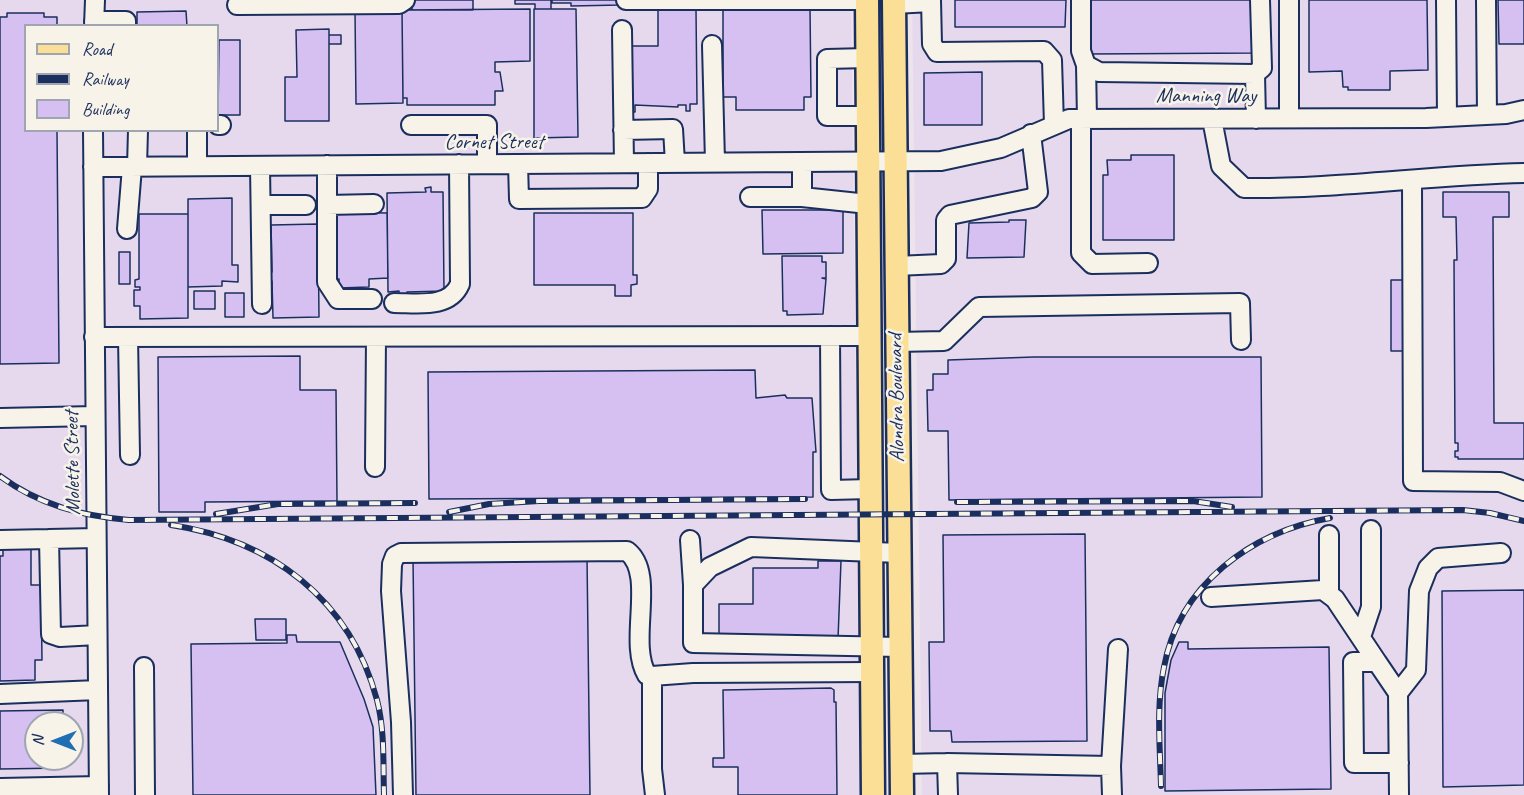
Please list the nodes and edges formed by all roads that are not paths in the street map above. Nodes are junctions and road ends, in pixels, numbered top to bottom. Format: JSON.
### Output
{"nodes":[{"id":1,"x":95,"y":0,"type":"edge"},
{"id":2,"x":405,"y":0,"type":"edge"},
{"id":3,"x":627,"y":0,"type":"edge"},
{"id":4,"x":867,"y":0,"type":"edge"},
{"id":5,"x":1081,"y":0,"type":"edge"},
{"id":6,"x":1260,"y":0,"type":"edge"},
{"id":7,"x":1289,"y":0,"type":"edge"},
{"id":8,"x":1446,"y":0,"type":"edge"},
{"id":9,"x":1486,"y":0,"type":"edge"},
{"id":10,"x":931,"y":1,"type":"edge"},
{"id":11,"x":305,"y":2,"type":"edge"},
{"id":12,"x":334,"y":2,"type":"edge"},
{"id":13,"x":894,"y":2,"type":"edge"},
{"id":14,"x":237,"y":5,"type":"dead end"},
{"id":15,"x":94,"y":23,"type":"edge"},
{"id":16,"x":126,"y":24,"type":"edge"},
{"id":17,"x":622,"y":30,"type":"dead end"},
{"id":18,"x":712,"y":45,"type":"dead end"},
{"id":19,"x":867,"y":58,"type":"junction"},
{"id":20,"x":1086,"y":65,"type":"junction"},
{"id":21,"x":1255,"y":74,"type":"junction"},
{"id":22,"x":1524,"y":110,"type":"edge"},
{"id":23,"x":1487,"y":115,"type":"junction"},
{"id":24,"x":868,"y":116,"type":"junction"},
{"id":25,"x":1447,"y":117,"type":"junction"},
{"id":26,"x":1289,"y":118,"type":"junction"},
{"id":27,"x":1084,"y":119,"type":"junction"},
{"id":28,"x":1212,"y":119,"type":"junction"},
{"id":29,"x":1256,"y":119,"type":"junction"},
{"id":30,"x":411,"y":125,"type":"dead end"},
{"id":31,"x":1054,"y":125,"type":"junction"},
{"id":32,"x":623,"y":130,"type":"junction"},
{"id":33,"x":93,"y":132,"type":"edge"},
{"id":34,"x":138,"y":132,"type":"edge"},
{"id":35,"x":197,"y":132,"type":"edge"},
{"id":36,"x":1031,"y":134,"type":"junction"},
{"id":37,"x":868,"y":161,"type":"junction"},
{"id":38,"x":895,"y":161,"type":"junction"},
{"id":39,"x":715,"y":162,"type":"junction"},
{"id":40,"x":802,"y":162,"type":"junction"},
{"id":41,"x":624,"y":163,"type":"junction"},
{"id":42,"x":648,"y":163,"type":"junction"},
{"id":43,"x":675,"y":163,"type":"junction"},
{"id":44,"x":459,"y":164,"type":"junction"},
{"id":45,"x":487,"y":164,"type":"junction"},
{"id":46,"x":518,"y":164,"type":"junction"},
{"id":47,"x":327,"y":165,"type":"junction"},
{"id":48,"x":197,"y":166,"type":"junction"},
{"id":49,"x":260,"y":166,"type":"junction"},
{"id":50,"x":93,"y":167,"type":"junction"},
{"id":51,"x":134,"y":167,"type":"junction"},
{"id":52,"x":1524,"y":173,"type":"edge"},
{"id":53,"x":1412,"y":181,"type":"junction"},
{"id":54,"x":750,"y":197,"type":"dead end"},
{"id":55,"x":802,"y":197,"type":"junction"},
{"id":56,"x":374,"y":204,"type":"dead end"},
{"id":57,"x":868,"y":204,"type":"junction"},
{"id":58,"x":263,"y":205,"type":"junction"},
{"id":59,"x":306,"y":205,"type":"dead end"},
{"id":60,"x":327,"y":205,"type":"junction"},
{"id":61,"x":127,"y":229,"type":"dead end"},
{"id":62,"x":1148,"y":263,"type":"dead end"},
{"id":63,"x":896,"y":266,"type":"junction"},
{"id":64,"x":372,"y":299,"type":"dead end"},
{"id":65,"x":394,"y":303,"type":"dead end"},
{"id":66,"x":262,"y":304,"type":"dead end"},
{"id":67,"x":830,"y":336,"type":"junction"},
{"id":68,"x":869,"y":336,"type":"junction"},
{"id":69,"x":94,"y":337,"type":"junction"},
{"id":70,"x":128,"y":337,"type":"junction"},
{"id":71,"x":376,"y":337,"type":"junction"},
{"id":72,"x":1241,"y":340,"type":"dead end"},
{"id":73,"x":897,"y":342,"type":"junction"},
{"id":74,"x":94,"y":416,"type":"junction"},
{"id":75,"x":0,"y":418,"type":"edge"},
{"id":76,"x":130,"y":455,"type":"dead end"},
{"id":77,"x":375,"y":467,"type":"dead end"},
{"id":78,"x":870,"y":489,"type":"junction"},
{"id":79,"x":1524,"y":492,"type":"edge"},
{"id":80,"x":1371,"y":530,"type":"dead end"},
{"id":81,"x":1329,"y":535,"type":"dead end"},
{"id":82,"x":96,"y":538,"type":"junction"},
{"id":83,"x":50,"y":539,"type":"junction"},
{"id":84,"x":0,"y":540,"type":"edge"},
{"id":85,"x":690,"y":540,"type":"dead end"},
{"id":86,"x":871,"y":551,"type":"junction"},
{"id":87,"x":899,"y":553,"type":"junction"},
{"id":88,"x":1501,"y":553,"type":"dead end"},
{"id":89,"x":693,"y":585,"type":"junction"},
{"id":90,"x":1329,"y":594,"type":"junction"},
{"id":91,"x":1211,"y":597,"type":"dead end"},
{"id":92,"x":97,"y":635,"type":"junction"},
{"id":93,"x":1361,"y":637,"type":"junction"},
{"id":94,"x":872,"y":646,"type":"junction"},
{"id":95,"x":900,"y":646,"type":"junction"},
{"id":96,"x":1118,"y":649,"type":"dead end"},
{"id":97,"x":1377,"y":662,"type":"junction"},
{"id":98,"x":144,"y":667,"type":"dead end"},
{"id":99,"x":872,"y":672,"type":"junction"},
{"id":100,"x":900,"y":674,"type":"junction"},
{"id":101,"x":657,"y":676,"type":"junction"},
{"id":102,"x":98,"y":690,"type":"junction"},
{"id":103,"x":1398,"y":693,"type":"junction"},
{"id":104,"x":0,"y":694,"type":"edge"},
{"id":105,"x":947,"y":763,"type":"junction"},
{"id":106,"x":1399,"y":763,"type":"junction"},
{"id":107,"x":901,"y":764,"type":"junction"},
{"id":108,"x":1111,"y":766,"type":"junction"},
{"id":109,"x":0,"y":788,"type":"edge"},
{"id":110,"x":99,"y":790,"type":"edge"},
{"id":111,"x":145,"y":795,"type":"edge"},
{"id":112,"x":403,"y":795,"type":"edge"},
{"id":113,"x":655,"y":795,"type":"edge"},
{"id":114,"x":873,"y":795,"type":"edge"},
{"id":115,"x":902,"y":795,"type":"edge"},
{"id":116,"x":948,"y":795,"type":"edge"},
{"id":117,"x":1112,"y":795,"type":"edge"},
{"id":118,"x":1399,"y":795,"type":"edge"}],
"edges":[{"from":1,"to":15,"type":"street"},
{"from":2,"to":12,"type":"street"},
{"from":3,"to":4,"type":"street"},
{"from":4,"to":19,"type":"main road","name":"Alondra Boulevard"},
{"from":5,"to":20,"type":"street"},
{"from":6,"to":21,"type":"street"},
{"from":7,"to":26,"type":"street"},
{"from":8,"to":25,"type":"street"},
{"from":9,"to":23,"type":"street"},
{"from":10,"to":13,"type":"street"},
{"from":10,"to":31,"type":"street"},
{"from":11,"to":12,"type":"street"},
{"from":11,"to":14,"type":"street"},
{"from":13,"to":38,"type":"main road","name":"Alondra Boulevard"},
{"from":15,"to":16,"type":"street"},
{"from":17,"to":32,"type":"street"},
{"from":18,"to":39,"type":"street"},
{"from":19,"to":24,"type":"main road","name":"Alondra Boulevard"},
{"from":19,"to":24,"type":"street"},
{"from":20,"to":21,"type":"street"},
{"from":20,"to":27,"type":"street"},
{"from":21,"to":29,"type":"street"},
{"from":22,"to":23,"type":"street","name":"Manning Way"},
{"from":23,"to":25,"type":"street","name":"Manning Way"},
{"from":24,"to":37,"type":"main road","name":"Alondra Boulevard"},
{"from":25,"to":26,"type":"street","name":"Manning Way"},
{"from":26,"to":29,"type":"street","name":"Manning Way"},
{"from":27,"to":28,"type":"street","name":"Manning Way"},
{"from":27,"to":31,"type":"street","name":"Manning Way"},
{"from":27,"to":62,"type":"street"},
{"from":28,"to":29,"type":"street","name":"Manning Way"},
{"from":28,"to":53,"type":"street"},
{"from":30,"to":45,"type":"street"},
{"from":31,"to":36,"type":"street","name":"Manning Way"},
{"from":32,"to":41,"type":"street"},
{"from":32,"to":43,"type":"street"},
{"from":33,"to":50,"type":"street","name":"Molette Street"},
{"from":34,"to":51,"type":"street"},
{"from":35,"to":48,"type":"street"},
{"from":36,"to":38,"type":"street","name":"Manning Way"},
{"from":36,"to":63,"type":"street"},
{"from":37,"to":38,"type":"street","name":"Cornet Street"},
{"from":37,"to":40,"type":"street","name":"Cornet Street"},
{"from":37,"to":57,"type":"main road","name":"Alondra Boulevard"},
{"from":38,"to":63,"type":"main road","name":"Alondra Boulevard"},
{"from":39,"to":40,"type":"street","name":"Cornet Street"},
{"from":39,"to":43,"type":"street","name":"Cornet Street"},
{"from":40,"to":55,"type":"street"},
{"from":41,"to":42,"type":"street","name":"Cornet Street"},
{"from":41,"to":46,"type":"street","name":"Cornet Street"},
{"from":42,"to":43,"type":"street","name":"Cornet Street"},
{"from":42,"to":46,"type":"street"},
{"from":44,"to":45,"type":"street","name":"Cornet Street"},
{"from":44,"to":47,"type":"street","name":"Cornet Street"},
{"from":44,"to":65,"type":"street"},
{"from":45,"to":46,"type":"street","name":"Cornet Street"},
{"from":47,"to":49,"type":"street","name":"Cornet Street"},
{"from":47,"to":60,"type":"street"},
{"from":48,"to":49,"type":"street","name":"Cornet Street"},
{"from":48,"to":51,"type":"street","name":"Cornet Street"},
{"from":49,"to":58,"type":"street"},
{"from":50,"to":51,"type":"street","name":"Cornet Street"},
{"from":50,"to":69,"type":"street","name":"Molette Street"},
{"from":51,"to":61,"type":"street"},
{"from":52,"to":53,"type":"street"},
{"from":53,"to":79,"type":"street"},
{"from":54,"to":55,"type":"street"},
{"from":55,"to":57,"type":"street"},
{"from":56,"to":60,"type":"street"},
{"from":57,"to":68,"type":"main road","name":"Alondra Boulevard"},
{"from":58,"to":59,"type":"street"},
{"from":58,"to":66,"type":"street"},
{"from":60,"to":64,"type":"street"},
{"from":63,"to":73,"type":"main road","name":"Alondra Boulevard"},
{"from":67,"to":68,"type":"street"},
{"from":67,"to":71,"type":"street"},
{"from":67,"to":78,"type":"street"},
{"from":68,"to":78,"type":"main road","name":"Alondra Boulevard"},
{"from":69,"to":70,"type":"street"},
{"from":69,"to":74,"type":"street","name":"Molette Street"},
{"from":70,"to":71,"type":"street"},
{"from":70,"to":76,"type":"street"},
{"from":71,"to":77,"type":"street"},
{"from":72,"to":73,"type":"street"},
{"from":73,"to":87,"type":"main road","name":"Alondra Boulevard"},
{"from":74,"to":75,"type":"street"},
{"from":74,"to":82,"type":"street","name":"Molette Street"},
{"from":78,"to":86,"type":"main road","name":"Alondra Boulevard"},
{"from":80,"to":93,"type":"street"},
{"from":81,"to":90,"type":"street"},
{"from":82,"to":83,"type":"street"},
{"from":82,"to":92,"type":"street","name":"Molette Street"},
{"from":83,"to":84,"type":"street"},
{"from":83,"to":92,"type":"street"},
{"from":85,"to":89,"type":"street"},
{"from":86,"to":87,"type":"street"},
{"from":86,"to":89,"type":"street"},
{"from":86,"to":94,"type":"main road","name":"Alondra Boulevard"},
{"from":87,"to":95,"type":"main road","name":"Alondra Boulevard"},
{"from":88,"to":103,"type":"street"},
{"from":89,"to":94,"type":"street"},
{"from":90,"to":91,"type":"street"},
{"from":90,"to":93,"type":"street"},
{"from":92,"to":102,"type":"street","name":"Molette Street"},
{"from":93,"to":97,"type":"street"},
{"from":94,"to":95,"type":"street"},
{"from":94,"to":99,"type":"main road","name":"Alondra Boulevard"},
{"from":95,"to":100,"type":"main road","name":"Alondra Boulevard"},
{"from":96,"to":108,"type":"street"},
{"from":97,"to":103,"type":"street"},
{"from":97,"to":106,"type":"street"},
{"from":98,"to":111,"type":"street"},
{"from":99,"to":100,"type":"main road"},
{"from":99,"to":101,"type":"street"},
{"from":99,"to":114,"type":"main road","name":"Alondra Boulevard"},
{"from":100,"to":107,"type":"main road","name":"Alondra Boulevard"},
{"from":101,"to":112,"type":"street"},
{"from":101,"to":113,"type":"street"},
{"from":102,"to":104,"type":"street"},
{"from":102,"to":110,"type":"street","name":"Molette Street"},
{"from":103,"to":106,"type":"street"},
{"from":105,"to":107,"type":"street"},
{"from":105,"to":108,"type":"street"},
{"from":105,"to":116,"type":"street"},
{"from":106,"to":118,"type":"street"},
{"from":107,"to":115,"type":"main road","name":"Alondra Boulevard"},
{"from":108,"to":117,"type":"street"},
{"from":109,"to":110,"type":"street"}]}
